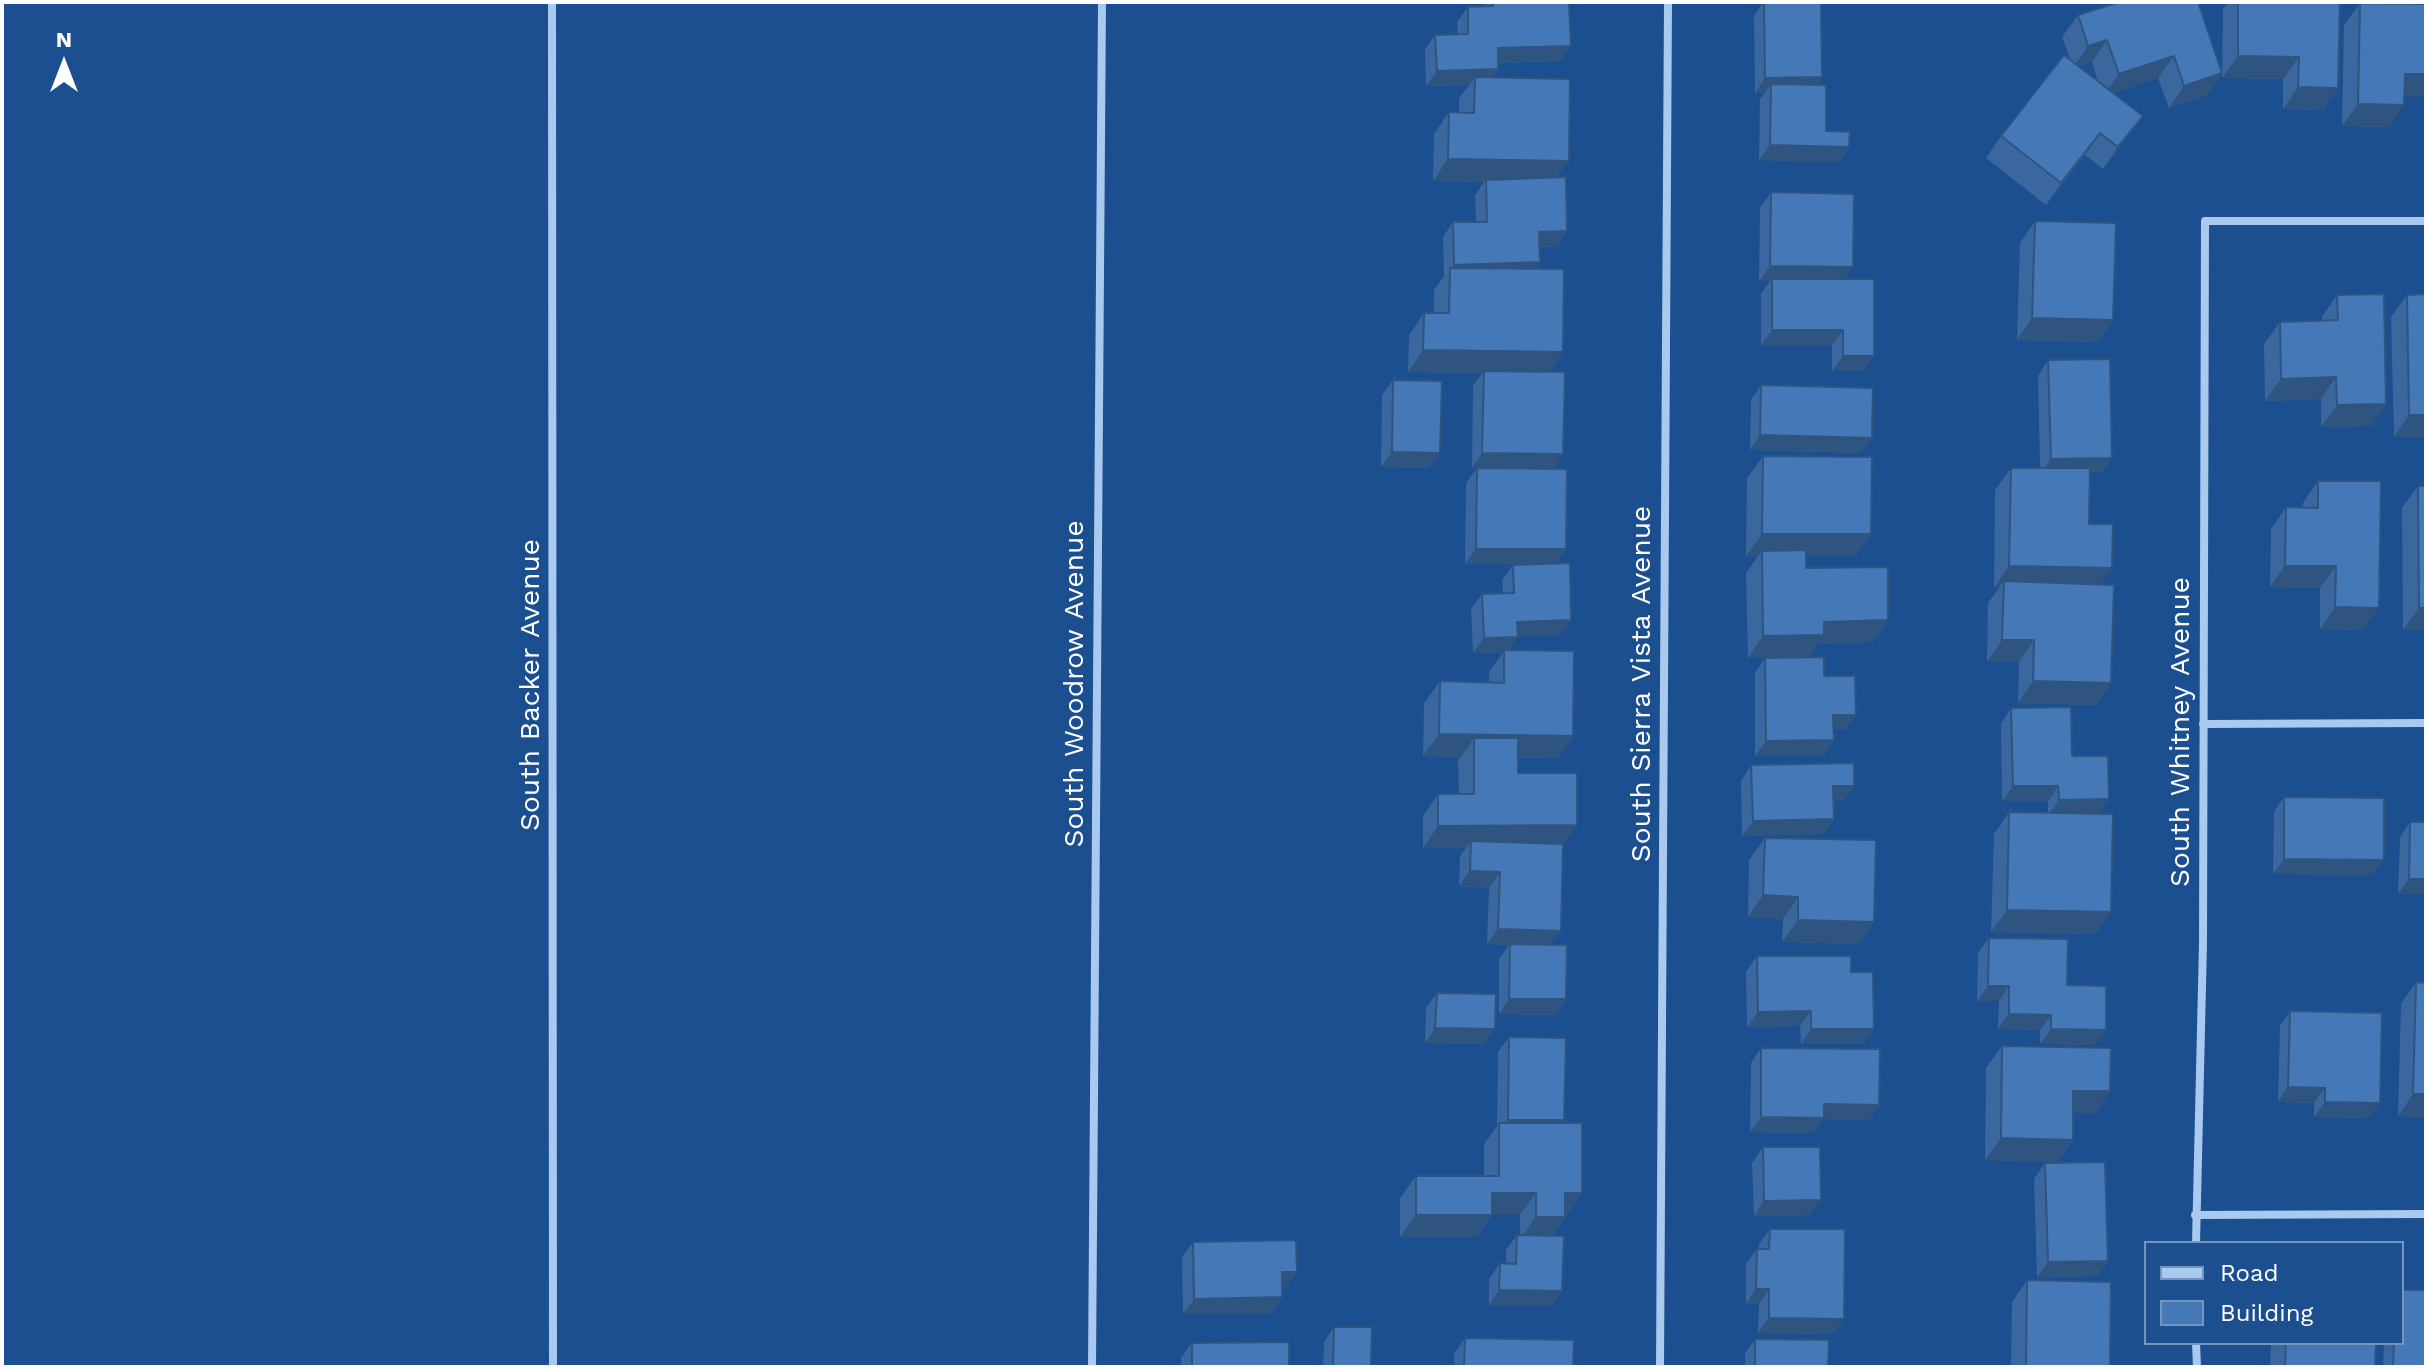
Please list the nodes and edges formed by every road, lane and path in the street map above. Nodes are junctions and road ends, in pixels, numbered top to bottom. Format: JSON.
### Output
{"nodes":[{"id":1,"x":552,"y":2,"type":"edge"},
{"id":2,"x":1102,"y":2,"type":"edge"},
{"id":3,"x":1668,"y":2,"type":"edge"},
{"id":4,"x":2426,"y":221,"type":"edge"},
{"id":5,"x":2426,"y":723,"type":"edge"},
{"id":6,"x":2203,"y":724,"type":"junction"},
{"id":7,"x":2426,"y":1214,"type":"edge"},
{"id":8,"x":2195,"y":1215,"type":"junction"},
{"id":9,"x":2196,"y":1241,"type":"edge"},
{"id":10,"x":2196,"y":1345,"type":"edge"},
{"id":11,"x":553,"y":1367,"type":"edge"},
{"id":12,"x":1092,"y":1367,"type":"edge"},
{"id":13,"x":1660,"y":1367,"type":"edge"},
{"id":14,"x":2197,"y":1367,"type":"edge"}],
"edges":[{"from":1,"to":11,"type":"street","name":"South Backer Avenue"},
{"from":2,"to":12,"type":"street","name":"South Woodrow Avenue"},
{"from":3,"to":13,"type":"street","name":"South Sierra Vista Avenue"},
{"from":4,"to":6,"type":"street","name":"South Whitney Avenue"},
{"from":5,"to":6,"type":"street"},
{"from":6,"to":8,"type":"street","name":"South Whitney Avenue"},
{"from":7,"to":8,"type":"street"},
{"from":8,"to":9,"type":"street","name":"South Whitney Avenue"},
{"from":10,"to":14,"type":"street"}]}
